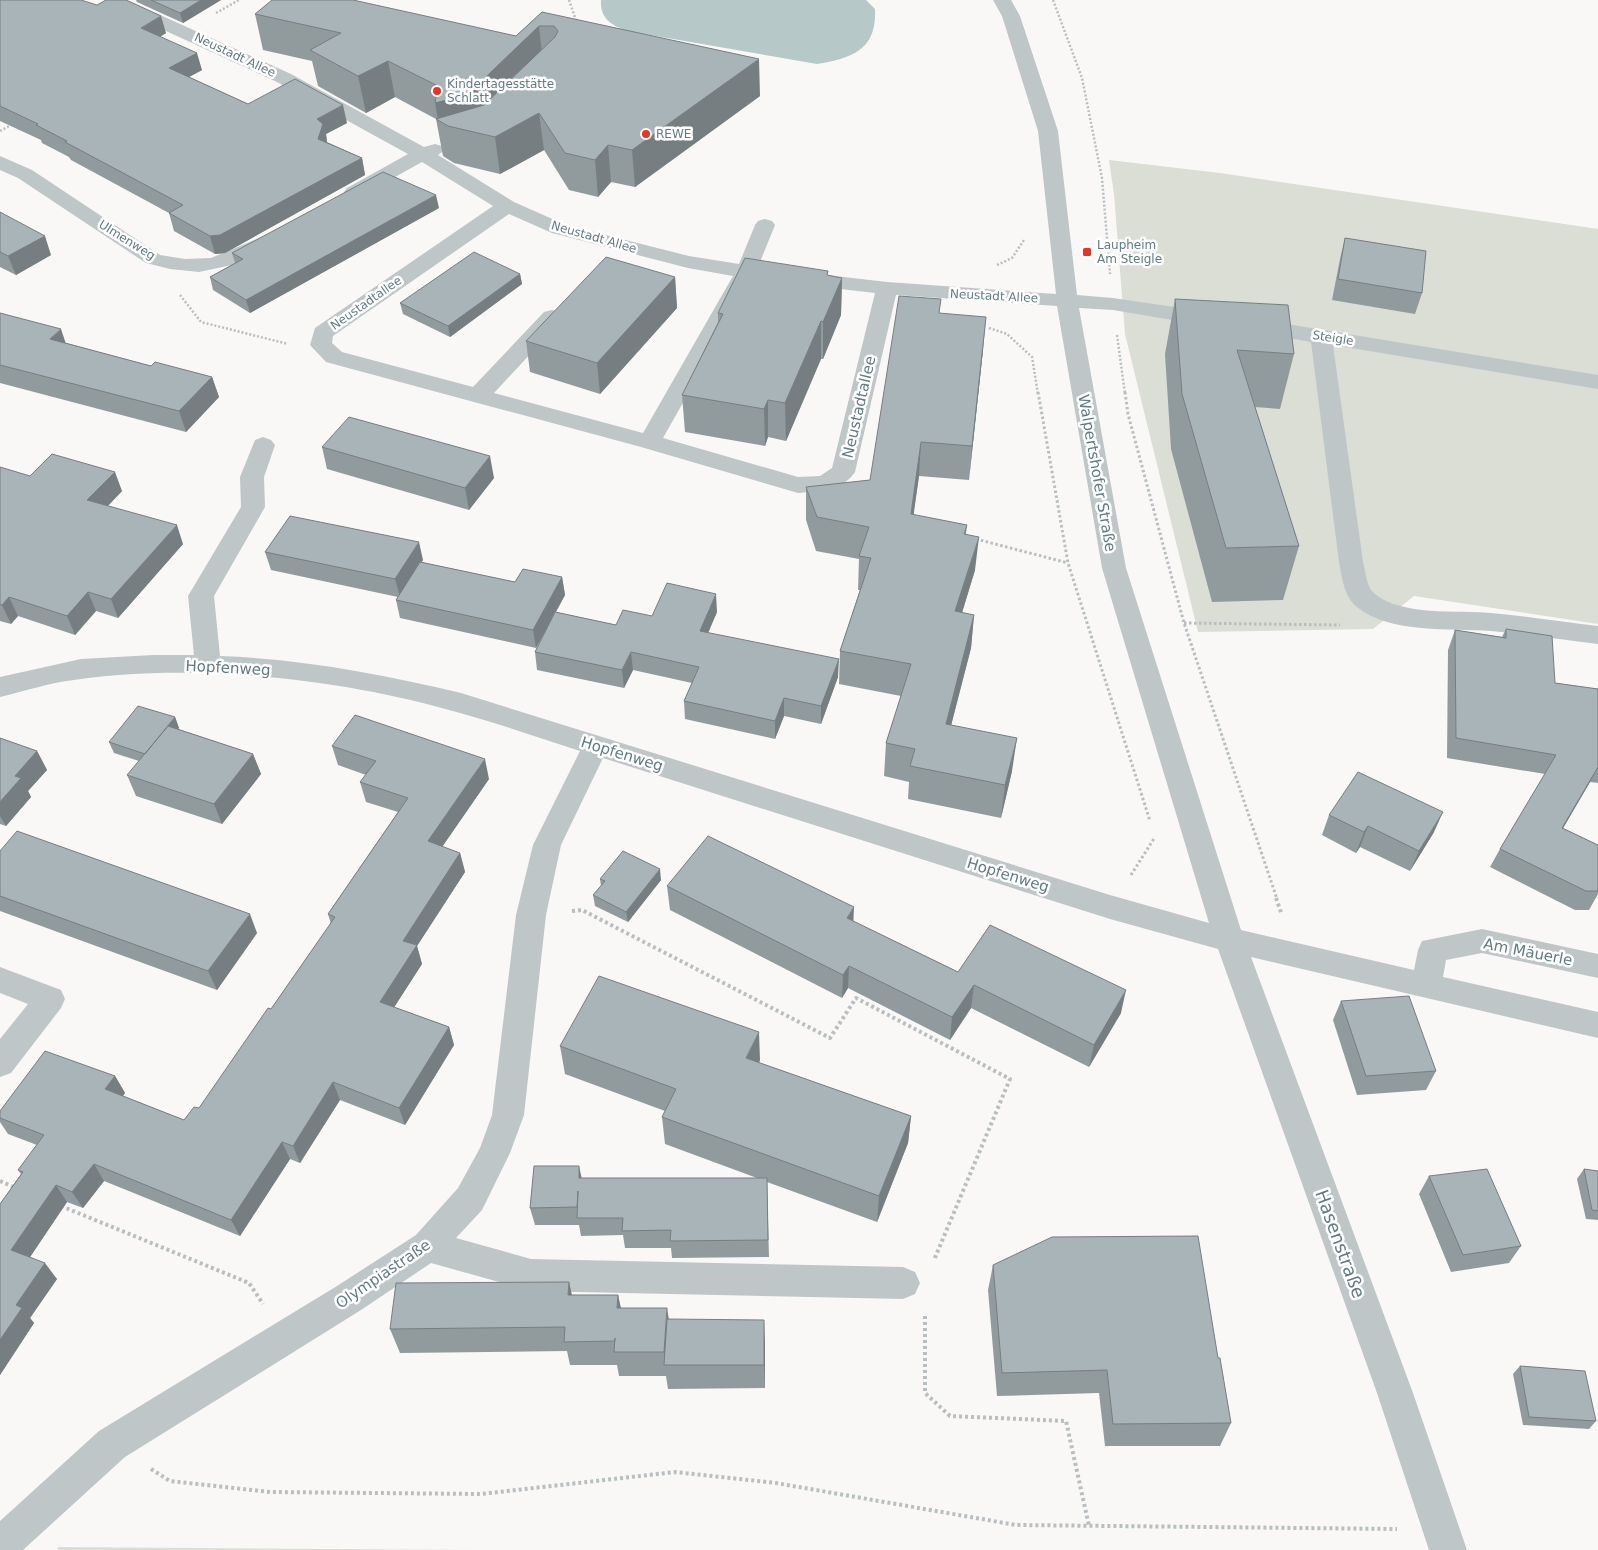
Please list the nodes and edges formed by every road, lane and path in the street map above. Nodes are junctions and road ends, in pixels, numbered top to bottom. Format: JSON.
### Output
{"nodes":[{"id":1,"x":113,"y":0,"type":"edge"},
{"id":2,"x":569,"y":0,"type":"edge"},
{"id":3,"x":1002,"y":0,"type":"edge"},
{"id":4,"x":1053,"y":0,"type":"edge"},
{"id":5,"x":576,"y":28,"type":"edge"},
{"id":6,"x":18,"y":122,"type":"edge"},
{"id":7,"x":0,"y":131,"type":"edge"},
{"id":8,"x":456,"y":144,"type":"edge"},
{"id":9,"x":422,"y":154,"type":"junction"},
{"id":10,"x":0,"y":162,"type":"edge"},
{"id":11,"x":336,"y":202,"type":"edge"},
{"id":12,"x":507,"y":206,"type":"junction"},
{"id":13,"x":765,"y":225,"type":"dead end"},
{"id":14,"x":285,"y":230,"type":"edge"},
{"id":15,"x":1023,"y":233,"type":"dead end"},
{"id":16,"x":192,"y":267,"type":"junction"},
{"id":17,"x":746,"y":272,"type":"junction"},
{"id":18,"x":887,"y":288,"type":"junction"},
{"id":19,"x":963,"y":295,"type":"junction"},
{"id":20,"x":1067,"y":300,"type":"junction"},
{"id":21,"x":565,"y":303,"type":"edge"},
{"id":22,"x":1113,"y":304,"type":"junction"},
{"id":23,"x":1321,"y":336,"type":"junction"},
{"id":24,"x":321,"y":346,"type":"junction"},
{"id":25,"x":1598,"y":382,"type":"edge"},
{"id":26,"x":478,"y":396,"type":"junction"},
{"id":27,"x":649,"y":442,"type":"junction"},
{"id":28,"x":263,"y":445,"type":"dead end"},
{"id":29,"x":968,"y":536,"type":"edge"},
{"id":30,"x":1068,"y":563,"type":"junction"},
{"id":31,"x":1385,"y":611,"type":"junction"},
{"id":32,"x":1184,"y":623,"type":"junction"},
{"id":33,"x":1598,"y":635,"type":"edge"},
{"id":34,"x":208,"y":665,"type":"junction"},
{"id":35,"x":0,"y":687,"type":"edge"},
{"id":36,"x":596,"y":746,"type":"junction"},
{"id":37,"x":1110,"y":907,"type":"junction"},
{"id":38,"x":531,"y":915,"type":"junction"},
{"id":39,"x":1228,"y":940,"type":"junction"},
{"id":40,"x":1296,"y":956,"type":"junction"},
{"id":41,"x":1598,"y":966,"type":"edge"},
{"id":42,"x":0,"y":980,"type":"edge"},
{"id":43,"x":1427,"y":985,"type":"junction"},
{"id":44,"x":1598,"y":1025,"type":"edge"},
{"id":45,"x":0,"y":1062,"type":"edge"},
{"id":46,"x":0,"y":1181,"type":"edge"},
{"id":47,"x":18,"y":1189,"type":"edge"},
{"id":48,"x":55,"y":1204,"type":"edge"},
{"id":49,"x":428,"y":1246,"type":"junction"},
{"id":50,"x":914,"y":1282,"type":"junction"},
{"id":51,"x":286,"y":1337,"type":"junction"},
{"id":52,"x":112,"y":1444,"type":"junction"},
{"id":53,"x":1089,"y":1526,"type":"junction"},
{"id":54,"x":1444,"y":1540,"type":"edge"},
{"id":55,"x":0,"y":1546,"type":"edge"}],
"edges":[{"from":1,"to":9,"type":"street","name":"Neustadt Allee"},
{"from":2,"to":5,"type":"path"},
{"from":3,"to":20,"type":"street","name":"Walpertshofer Straße"},
{"from":4,"to":22,"type":"path"},
{"from":6,"to":7,"type":"path"},
{"from":8,"to":9,"type":"street"},
{"from":9,"to":11,"type":"street"},
{"from":9,"to":12,"type":"street","name":"Neustadt Allee"},
{"from":10,"to":16,"type":"street","name":"Ulmenweg"},
{"from":12,"to":17,"type":"street","name":"Neustadt Allee"},
{"from":12,"to":24,"type":"street","name":"Neustadtallee"},
{"from":13,"to":17,"type":"street"},
{"from":14,"to":16,"type":"street","name":"Ulmenweg"},
{"from":15,"to":19,"type":"path"},
{"from":16,"to":24,"type":"path"},
{"from":17,"to":18,"type":"street","name":"Neustadt Allee"},
{"from":17,"to":27,"type":"street"},
{"from":18,"to":19,"type":"street","name":"Neustadt Allee"},
{"from":18,"to":27,"type":"street","name":"Neustadtallee"},
{"from":19,"to":20,"type":"street","name":"Neustadt Allee"},
{"from":19,"to":30,"type":"path"},
{"from":20,"to":22,"type":"street","name":"Steigle"},
{"from":20,"to":39,"type":"street","name":"Walpertshofer Straße"},
{"from":21,"to":26,"type":"street"},
{"from":22,"to":23,"type":"street","name":"Steigle"},
{"from":22,"to":32,"type":"path"},
{"from":23,"to":25,"type":"street","name":"Steigle"},
{"from":23,"to":31,"type":"street"},
{"from":24,"to":26,"type":"street","name":"Neustadtallee"},
{"from":26,"to":27,"type":"street","name":"Neustadtallee"},
{"from":28,"to":34,"type":"street"},
{"from":29,"to":30,"type":"path"},
{"from":30,"to":37,"type":"path"},
{"from":31,"to":32,"type":"path"},
{"from":31,"to":33,"type":"street"},
{"from":32,"to":40,"type":"path"},
{"from":34,"to":35,"type":"street","name":"Hopfenweg"},
{"from":34,"to":36,"type":"street","name":"Hopfenweg"},
{"from":36,"to":37,"type":"street","name":"Hopfenweg"},
{"from":36,"to":38,"type":"street","name":"Olympiastraße"},
{"from":37,"to":39,"type":"street","name":"Hopfenweg"},
{"from":38,"to":49,"type":"street","name":"Olympiastraße"},
{"from":38,"to":50,"type":"path"},
{"from":39,"to":40,"type":"street"},
{"from":39,"to":54,"type":"street","name":"Hasenstraße"},
{"from":40,"to":43,"type":"street"},
{"from":41,"to":43,"type":"street","name":"Am Mäuerle"},
{"from":42,"to":45,"type":"street"},
{"from":43,"to":44,"type":"street"},
{"from":46,"to":47,"type":"path"},
{"from":48,"to":51,"type":"path"},
{"from":49,"to":50,"type":"street"},
{"from":49,"to":51,"type":"street","name":"Olympiastraße"},
{"from":50,"to":53,"type":"path"},
{"from":51,"to":52,"type":"street","name":"Olympiastraße"},
{"from":52,"to":53,"type":"path"},
{"from":52,"to":55,"type":"street","name":"Olympiastraße"},
{"from":53,"to":54,"type":"path"}]}
